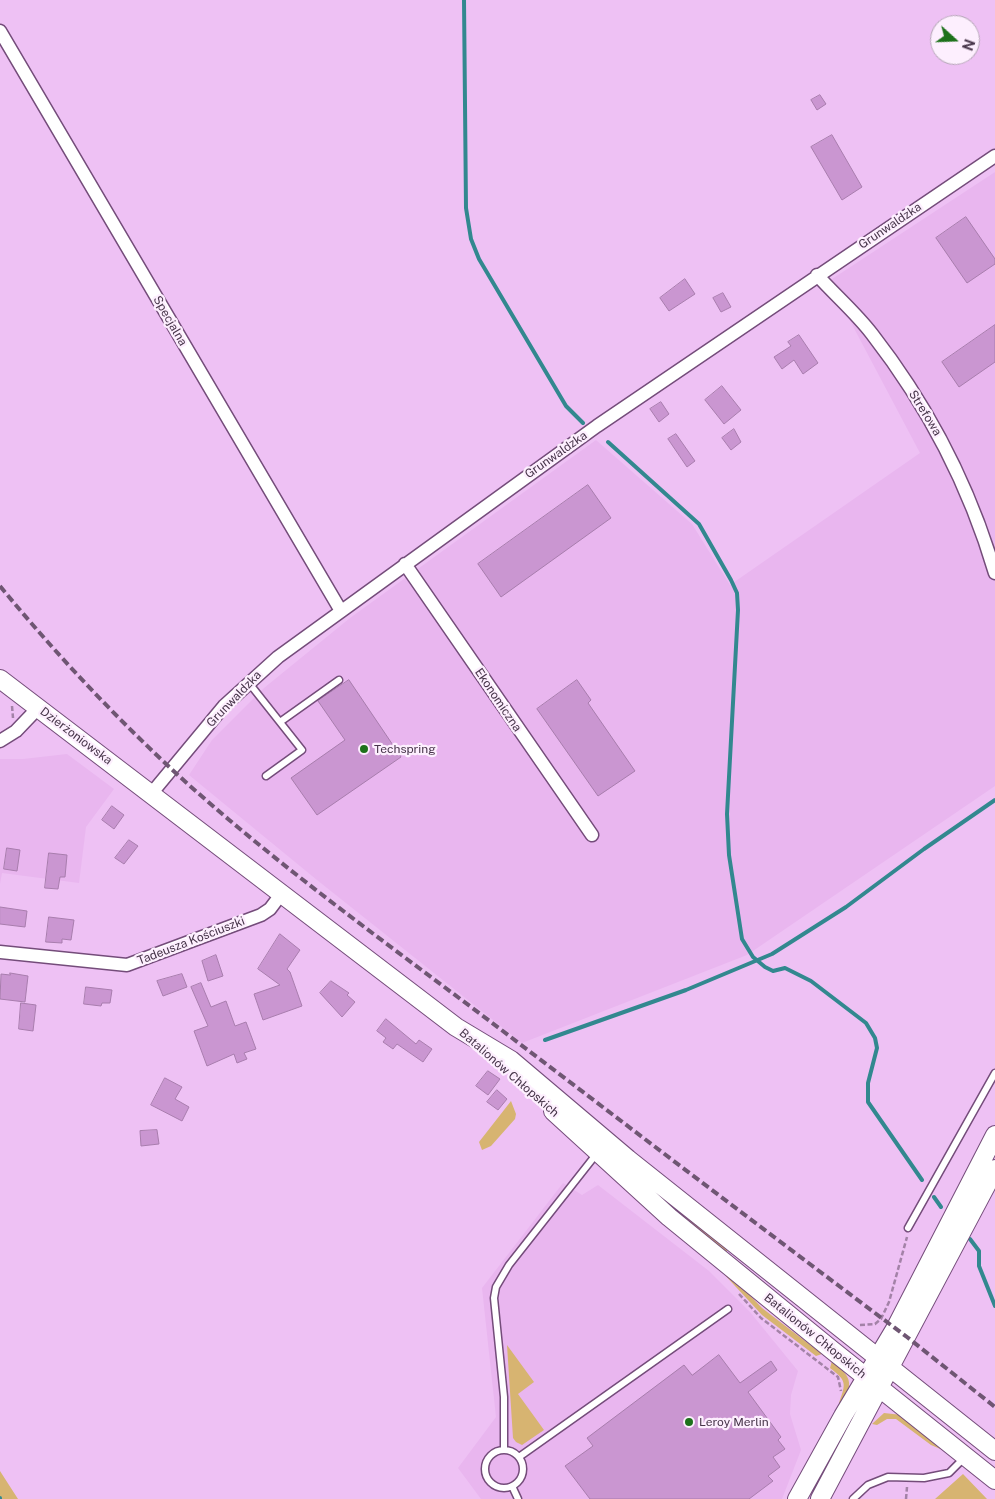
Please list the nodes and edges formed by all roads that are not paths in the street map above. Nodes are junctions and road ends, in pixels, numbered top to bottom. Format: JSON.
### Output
{"nodes":[{"id":1,"x":0,"y":31,"type":"edge"},
{"id":2,"x":995,"y":156,"type":"edge"},
{"id":3,"x":817,"y":275,"type":"junction"},
{"id":4,"x":405,"y":564,"type":"junction"},
{"id":5,"x":995,"y":573,"type":"edge"},
{"id":6,"x":340,"y":611,"type":"junction"},
{"id":7,"x":0,"y":679,"type":"edge"},
{"id":8,"x":339,"y":680,"type":"dead end"},
{"id":9,"x":248,"y":682,"type":"junction"},
{"id":10,"x":38,"y":708,"type":"junction"},
{"id":11,"x":280,"y":722,"type":"junction"},
{"id":12,"x":0,"y":741,"type":"edge"},
{"id":13,"x":266,"y":776,"type":"dead end"},
{"id":14,"x":151,"y":794,"type":"junction"},
{"id":15,"x":592,"y":835,"type":"dead end"},
{"id":16,"x":282,"y":893,"type":"junction"},
{"id":17,"x":0,"y":952,"type":"edge"},
{"id":18,"x":995,"y":1073,"type":"edge"},
{"id":19,"x":995,"y":1135,"type":"edge"},
{"id":20,"x":602,"y":1147,"type":"junction"},
{"id":21,"x":995,"y":1169,"type":"edge"},
{"id":22,"x":908,"y":1228,"type":"road end"},
{"id":23,"x":728,"y":1308,"type":"dead end"},
{"id":24,"x":884,"y":1362,"type":"junction"},
{"id":25,"x":872,"y":1383,"type":"junction"},
{"id":26,"x":504,"y":1449,"type":"junction"},
{"id":27,"x":995,"y":1451,"type":"edge"},
{"id":28,"x":966,"y":1456,"type":"junction"},
{"id":29,"x":519,"y":1457,"type":"junction"},
{"id":30,"x":995,"y":1480,"type":"edge"},
{"id":31,"x":512,"y":1486,"type":"junction"},
{"id":32,"x":518,"y":1499,"type":"edge"},
{"id":33,"x":797,"y":1499,"type":"edge"},
{"id":34,"x":820,"y":1499,"type":"edge"},
{"id":35,"x":853,"y":1499,"type":"edge"}],
"edges":[{"from":1,"to":6,"type":"street","name":"Specjalna"},
{"from":2,"to":3,"type":"street","name":"Grunwaldzka"},
{"from":3,"to":4,"type":"street","name":"Grunwaldzka"},
{"from":3,"to":5,"type":"street","name":"Strefowa"},
{"from":4,"to":6,"type":"street","name":"Grunwaldzka"},
{"from":4,"to":15,"type":"street","name":"Ekonomiczna"},
{"from":6,"to":9,"type":"street","name":"Grunwaldzka"},
{"from":7,"to":10,"type":"main road","name":"Dzierżoniowska"},
{"from":8,"to":11,"type":"lane"},
{"from":9,"to":11,"type":"lane"},
{"from":9,"to":14,"type":"street","name":"Grunwaldzka"},
{"from":10,"to":12,"type":"street"},
{"from":10,"to":14,"type":"main road","name":"Dzierżoniowska"},
{"from":11,"to":13,"type":"lane"},
{"from":14,"to":16,"type":"main road","name":"Dzierżoniowska"},
{"from":16,"to":17,"type":"street","name":"Tadeusza Kościuszki"},
{"from":16,"to":20,"type":"main road","name":"Batalionów Chłopskich"},
{"from":18,"to":22,"type":"lane"},
{"from":19,"to":24,"type":"main road"},
{"from":20,"to":24,"type":"main road","name":"Batalionów Chłopskich"},
{"from":20,"to":25,"type":"main road","name":"Batalionów Chłopskich"},
{"from":20,"to":26,"type":"lane"},
{"from":21,"to":24,"type":"main road"},
{"from":23,"to":29,"type":"lane"},
{"from":24,"to":25,"type":"main road"},
{"from":24,"to":27,"type":"main road","name":"Batalionów Chłopskich"},
{"from":25,"to":28,"type":"main road","name":"Batalionów Chłopskich"},
{"from":25,"to":33,"type":"main road"},
{"from":25,"to":34,"type":"main road"},
{"from":26,"to":29,"type":"lane"},
{"from":26,"to":31,"type":"lane"},
{"from":28,"to":30,"type":"main road","name":"Batalionów Chłopskich"},
{"from":28,"to":35,"type":"lane"},
{"from":29,"to":31,"type":"lane"},
{"from":31,"to":32,"type":"lane"}]}
